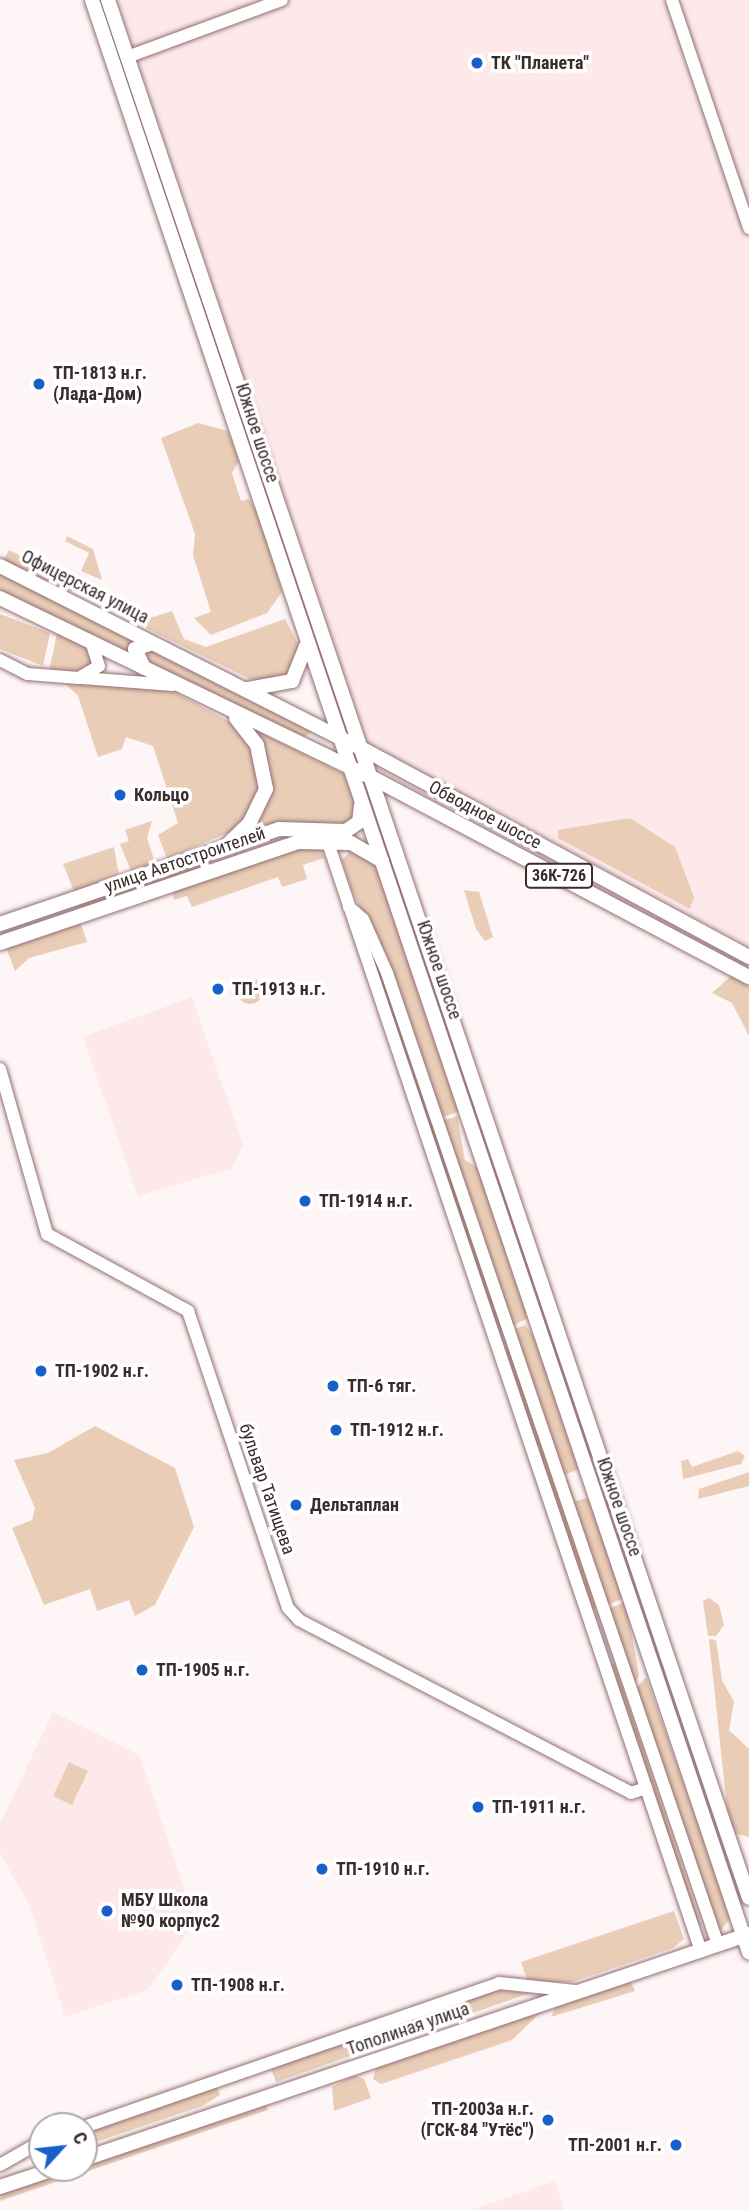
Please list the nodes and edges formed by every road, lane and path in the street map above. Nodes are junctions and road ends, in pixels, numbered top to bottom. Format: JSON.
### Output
{"nodes":[{"id":1,"x":92,"y":0,"type":"edge"},
{"id":2,"x":107,"y":0,"type":"edge"},
{"id":3,"x":282,"y":0,"type":"edge"},
{"id":4,"x":672,"y":0,"type":"edge"},
{"id":5,"x":127,"y":57,"type":"junction"},
{"id":6,"x":749,"y":228,"type":"edge"},
{"id":7,"x":0,"y":566,"type":"edge"},
{"id":8,"x":0,"y":598,"type":"edge"},
{"id":9,"x":306,"y":638,"type":"junction"},
{"id":10,"x":152,"y":643,"type":"junction"},
{"id":11,"x":92,"y":644,"type":"junction"},
{"id":12,"x":0,"y":660,"type":"edge"},
{"id":13,"x":147,"y":672,"type":"junction"},
{"id":14,"x":79,"y":678,"type":"junction"},
{"id":15,"x":173,"y":685,"type":"junction"},
{"id":16,"x":243,"y":689,"type":"junction"},
{"id":17,"x":233,"y":715,"type":"junction"},
{"id":18,"x":310,"y":723,"type":"junction"},
{"id":19,"x":340,"y":738,"type":"junction"},
{"id":20,"x":300,"y":744,"type":"junction"},
{"id":21,"x":359,"y":747,"type":"junction"},
{"id":22,"x":350,"y":767,"type":"junction"},
{"id":23,"x":369,"y":776,"type":"junction"},
{"id":24,"x":361,"y":802,"type":"junction"},
{"id":25,"x":325,"y":836,"type":"junction"},
{"id":26,"x":217,"y":851,"type":"junction"},
{"id":27,"x":382,"y":861,"type":"junction"},
{"id":28,"x":218,"y":869,"type":"junction"},
{"id":29,"x":346,"y":904,"type":"junction"},
{"id":30,"x":0,"y":924,"type":"edge"},
{"id":31,"x":0,"y":943,"type":"edge"},
{"id":32,"x":749,"y":957,"type":"edge"},
{"id":33,"x":749,"y":977,"type":"edge"},
{"id":34,"x":0,"y":1069,"type":"edge"},
{"id":35,"x":646,"y":1788,"type":"junction"},
{"id":36,"x":749,"y":1898,"type":"edge"},
{"id":37,"x":746,"y":1935,"type":"edge"},
{"id":38,"x":718,"y":1945,"type":"junction"},
{"id":39,"x":701,"y":1951,"type":"junction"},
{"id":40,"x":749,"y":1952,"type":"edge"},
{"id":41,"x":580,"y":1992,"type":"junction"},
{"id":42,"x":98,"y":2122,"type":"edge"},
{"id":43,"x":28,"y":2149,"type":"edge"},
{"id":44,"x":98,"y":2154,"type":"edge"},
{"id":45,"x":0,"y":2165,"type":"edge"},
{"id":46,"x":28,"y":2178,"type":"edge"},
{"id":47,"x":0,"y":2187,"type":"edge"}],
"edges":[{"from":1,"to":9,"type":"main road","name":"Южное шоссе"},
{"from":2,"to":5,"type":"main road","name":"Южное шоссе"},
{"from":3,"to":5,"type":"street"},
{"from":4,"to":6,"type":"street"},
{"from":5,"to":21,"type":"main road","name":"Южное шоссе"},
{"from":7,"to":10,"type":"main road","name":"Офицерская улица"},
{"from":8,"to":11,"type":"main road"},
{"from":9,"to":16,"type":"main road"},
{"from":9,"to":19,"type":"main road","name":"Южное шоссе"},
{"from":10,"to":13,"type":"main road","name":"Офицерская улица"},
{"from":10,"to":16,"type":"main road","name":"Офицерская улица"},
{"from":11,"to":13,"type":"main road"},
{"from":11,"to":14,"type":"street"},
{"from":12,"to":14,"type":"street"},
{"from":13,"to":15,"type":"main road"},
{"from":14,"to":15,"type":"street"},
{"from":15,"to":17,"type":"main road"},
{"from":16,"to":18,"type":"main road","name":"Офицерская улица"},
{"from":17,"to":20,"type":"main road"},
{"from":17,"to":26,"type":"main road","name":"улица Автостроителей"},
{"from":18,"to":19,"type":"main road","name":"Офицерская улица"},
{"from":18,"to":20,"type":"main road"},
{"from":19,"to":21,"type":"main road","name":"Офицерская улица"},
{"from":19,"to":22,"type":"main road","name":"Южное шоссе"},
{"from":20,"to":22,"type":"main road"},
{"from":21,"to":23,"type":"main road","name":"Южное шоссе"},
{"from":21,"to":32,"type":"main road","name":"Обводное шоссе","number":"36К-726"},
{"from":22,"to":23,"type":"main road","name":"Обводное шоссе","number":"36К-726"},
{"from":22,"to":24,"type":"main road","name":"Южное шоссе"},
{"from":23,"to":33,"type":"main road","name":"Обводное шоссе","number":"36К-726"},
{"from":23,"to":36,"type":"main road","name":"Южное шоссе"},
{"from":24,"to":25,"type":"main road","name":"улица Автостроителей"},
{"from":24,"to":27,"type":"main road","name":"Южное шоссе"},
{"from":25,"to":26,"type":"main road","name":"улица Автостроителей"},
{"from":25,"to":27,"type":"main road","name":"улица Автостроителей"},
{"from":25,"to":28,"type":"main road","name":"улица Автостроителей"},
{"from":25,"to":29,"type":"street"},
{"from":26,"to":28,"type":"main road"},
{"from":26,"to":30,"type":"main road","name":"улица Автостроителей"},
{"from":27,"to":37,"type":"main road","name":"Южное шоссе"},
{"from":28,"to":31,"type":"main road","name":"улица Автостроителей"},
{"from":29,"to":35,"type":"street"},
{"from":29,"to":38,"type":"street"},
{"from":34,"to":35,"type":"street","name":"бульвар Татищева"},
{"from":35,"to":39,"type":"street"},
{"from":37,"to":38,"type":"main road","name":"Тополиная улица"},
{"from":37,"to":40,"type":"main road","name":"Южное шоссе"},
{"from":38,"to":39,"type":"main road","name":"Тополиная улица"},
{"from":39,"to":41,"type":"main road","name":"Тополиная улица"},
{"from":41,"to":42,"type":"street"},
{"from":41,"to":44,"type":"main road","name":"Тополиная улица"},
{"from":43,"to":45,"type":"street"},
{"from":46,"to":47,"type":"main road"}]}
